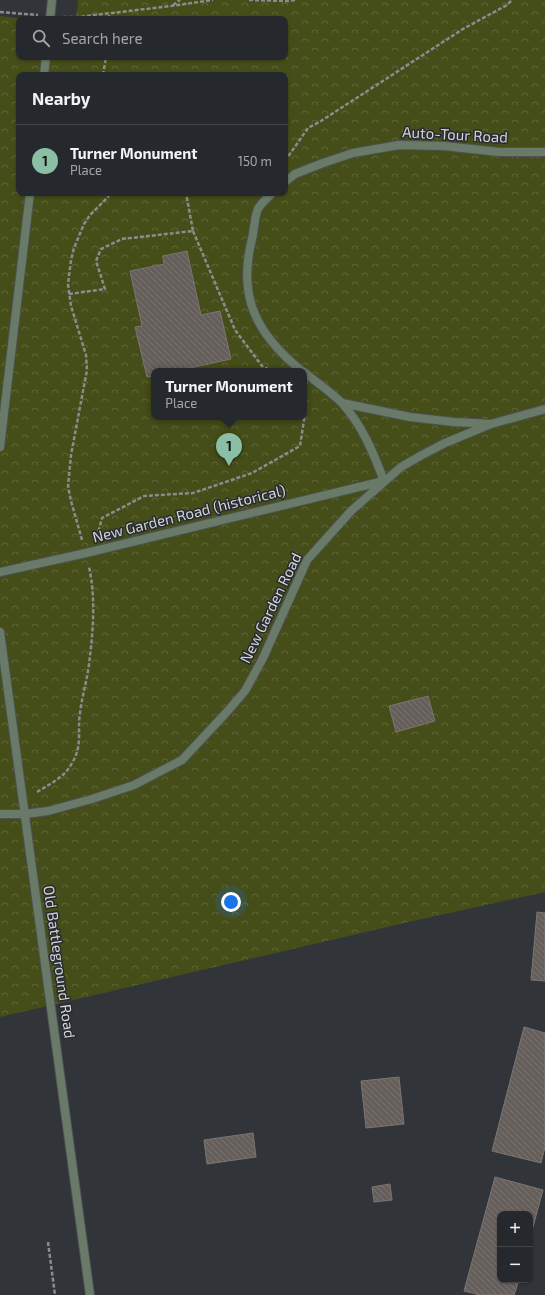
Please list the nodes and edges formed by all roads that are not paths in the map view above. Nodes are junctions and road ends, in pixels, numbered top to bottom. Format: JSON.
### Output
{"nodes":[{"id":1,"x":52,"y":0,"type":"edge"},
{"id":2,"x":50,"y":16,"type":"edge"},
{"id":3,"x":46,"y":60,"type":"edge"},
{"id":4,"x":44,"y":72,"type":"edge"},
{"id":5,"x":545,"y":152,"type":"edge"},
{"id":6,"x":288,"y":180,"type":"edge"},
{"id":7,"x":30,"y":196,"type":"edge"},
{"id":8,"x":269,"y":196,"type":"edge"},
{"id":9,"x":298,"y":368,"type":"edge"},
{"id":10,"x":307,"y":375,"type":"edge"},
{"id":11,"x":342,"y":403,"type":"junction"},
{"id":12,"x":545,"y":409,"type":"edge"},
{"id":13,"x":491,"y":424,"type":"junction"},
{"id":14,"x":0,"y":447,"type":"edge"},
{"id":15,"x":384,"y":481,"type":"junction"},
{"id":16,"x":0,"y":572,"type":"edge"},
{"id":17,"x":0,"y":632,"type":"edge"},
{"id":18,"x":0,"y":814,"type":"edge"},
{"id":19,"x":25,"y":814,"type":"junction"},
{"id":20,"x":90,"y":1295,"type":"edge"}],
"edges":[{"from":1,"to":2,"type":"street"},
{"from":3,"to":4,"type":"street"},
{"from":5,"to":6,"type":"street","name":"Auto-Tour Road"},
{"from":7,"to":14,"type":"street"},
{"from":8,"to":9,"type":"street"},
{"from":10,"to":11,"type":"street"},
{"from":11,"to":13,"type":"street"},
{"from":11,"to":15,"type":"street"},
{"from":12,"to":13,"type":"street","name":"New Garden Road"},
{"from":13,"to":15,"type":"street","name":"New Garden Road"},
{"from":15,"to":16,"type":"street","name":"New Garden Road (historical)"},
{"from":15,"to":19,"type":"street","name":"New Garden Road"},
{"from":17,"to":19,"type":"street","name":"Old Battleground Road"},
{"from":18,"to":19,"type":"street"},
{"from":19,"to":20,"type":"street","name":"Old Battleground Road"}]}
